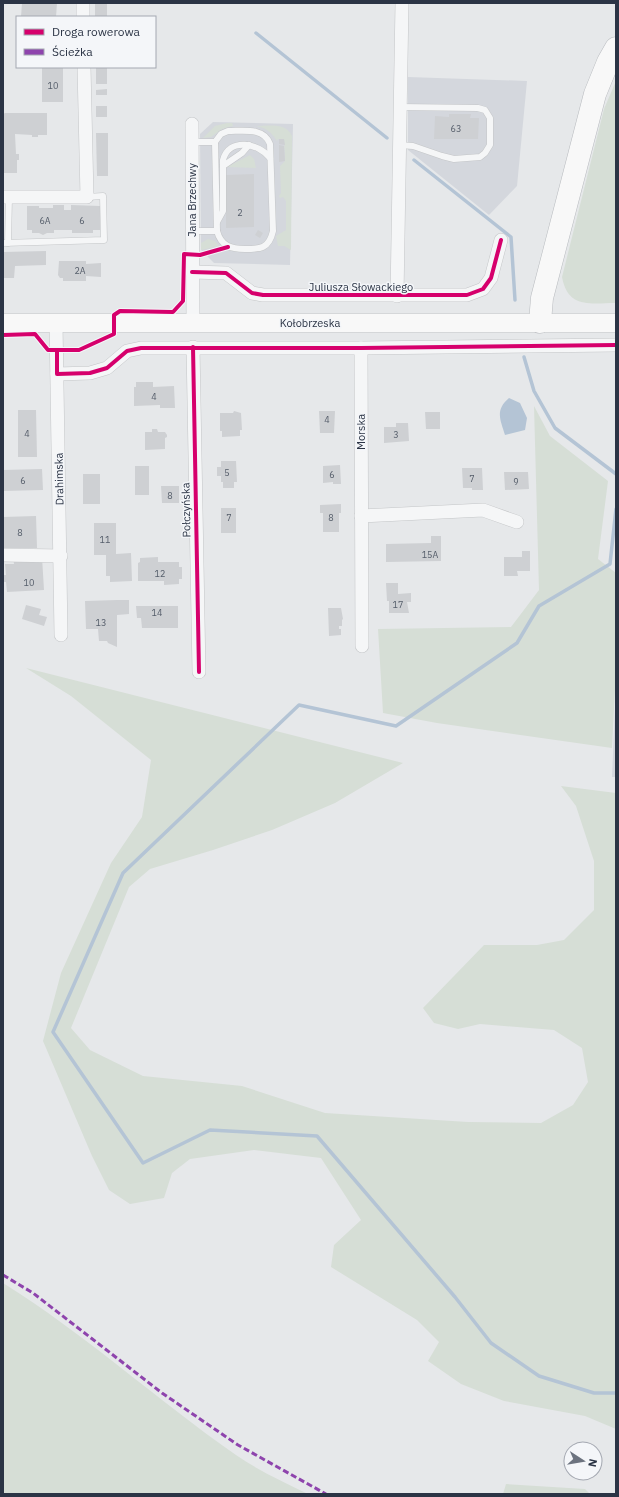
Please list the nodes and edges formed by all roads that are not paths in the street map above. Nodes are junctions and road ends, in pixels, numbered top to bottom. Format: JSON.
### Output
{"nodes":[{"id":1,"x":83,"y":3,"type":"edge"},
{"id":2,"x":402,"y":3,"type":"edge"},
{"id":3,"x":83,"y":16,"type":"edge"},
{"id":4,"x":616,"y":48,"type":"edge"},
{"id":5,"x":84,"y":68,"type":"edge"},
{"id":6,"x":400,"y":107,"type":"junction"},
{"id":7,"x":192,"y":124,"type":"dead end"},
{"id":8,"x":192,"y":142,"type":"junction"},
{"id":9,"x":215,"y":142,"type":"junction"},
{"id":10,"x":249,"y":145,"type":"junction"},
{"id":11,"x":399,"y":145,"type":"junction"},
{"id":12,"x":270,"y":158,"type":"junction"},
{"id":13,"x":223,"y":166,"type":"junction"},
{"id":14,"x":6,"y":197,"type":"edge"},
{"id":15,"x":87,"y":197,"type":"junction"},
{"id":16,"x":217,"y":222,"type":"junction"},
{"id":17,"x":193,"y":231,"type":"junction"},
{"id":18,"x":217,"y":231,"type":"junction"},
{"id":19,"x":502,"y":240,"type":"dead end"},
{"id":20,"x":6,"y":243,"type":"edge"},
{"id":21,"x":192,"y":272,"type":"junction"},
{"id":22,"x":397,"y":296,"type":"junction"},
{"id":23,"x":540,"y":322,"type":"junction"},
{"id":24,"x":616,"y":322,"type":"edge"},
{"id":25,"x":56,"y":323,"type":"junction"},
{"id":26,"x":193,"y":323,"type":"junction"},
{"id":27,"x":3,"y":324,"type":"edge"},
{"id":28,"x":616,"y":345,"type":"edge"},
{"id":29,"x":193,"y":347,"type":"junction"},
{"id":30,"x":361,"y":348,"type":"junction"},
{"id":31,"x":57,"y":374,"type":"junction"},
{"id":32,"x":361,"y":516,"type":"junction"},
{"id":33,"x":517,"y":522,"type":"dead end"},
{"id":34,"x":3,"y":555,"type":"edge"},
{"id":35,"x":61,"y":556,"type":"junction"},
{"id":36,"x":62,"y":635,"type":"dead end"},
{"id":37,"x":362,"y":646,"type":"dead end"},
{"id":38,"x":199,"y":672,"type":"dead end"}],
"edges":[{"from":1,"to":3,"type":"street"},
{"from":2,"to":6,"type":"street","name":"Juliusza Słowackiego"},
{"from":4,"to":23,"type":"highway"},
{"from":5,"to":15,"type":"street"},
{"from":6,"to":11,"type":"street","name":"Juliusza Słowackiego"},
{"from":6,"to":11,"type":"lane"},
{"from":7,"to":8,"type":"street","name":"Jana Brzechwy"},
{"from":8,"to":9,"type":"lane"},
{"from":8,"to":17,"type":"street","name":"Jana Brzechwy"},
{"from":9,"to":12,"type":"lane"},
{"from":9,"to":16,"type":"lane"},
{"from":10,"to":12,"type":"lane"},
{"from":10,"to":13,"type":"lane"},
{"from":10,"to":13,"type":"lane"},
{"from":11,"to":22,"type":"street","name":"Juliusza Słowackiego"},
{"from":12,"to":18,"type":"lane"},
{"from":13,"to":16,"type":"lane"},
{"from":14,"to":15,"type":"street"},
{"from":14,"to":20,"type":"lane"},
{"from":15,"to":20,"type":"lane"},
{"from":16,"to":18,"type":"lane"},
{"from":17,"to":18,"type":"lane"},
{"from":17,"to":21,"type":"street","name":"Jana Brzechwy"},
{"from":19,"to":22,"type":"street","name":"Juliusza Słowackiego"},
{"from":21,"to":22,"type":"street","name":"Juliusza Słowackiego"},
{"from":21,"to":26,"type":"street","name":"Jana Brzechwy"},
{"from":23,"to":24,"type":"main road","name":"Kołobrzeska"},
{"from":23,"to":26,"type":"main road","name":"Kołobrzeska"},
{"from":25,"to":26,"type":"main road","name":"Kołobrzeska"},
{"from":25,"to":27,"type":"main road","name":"Kołobrzeska"},
{"from":25,"to":31,"type":"street","name":"Drahimska"},
{"from":28,"to":30,"type":"street"},
{"from":29,"to":30,"type":"street"},
{"from":29,"to":31,"type":"street"},
{"from":29,"to":38,"type":"street","name":"Połczyńska"},
{"from":30,"to":32,"type":"street","name":"Morska"},
{"from":31,"to":35,"type":"street","name":"Drahimska"},
{"from":32,"to":33,"type":"street"},
{"from":32,"to":37,"type":"street","name":"Morska"},
{"from":34,"to":35,"type":"street"},
{"from":35,"to":36,"type":"street","name":"Drahimska"}]}
